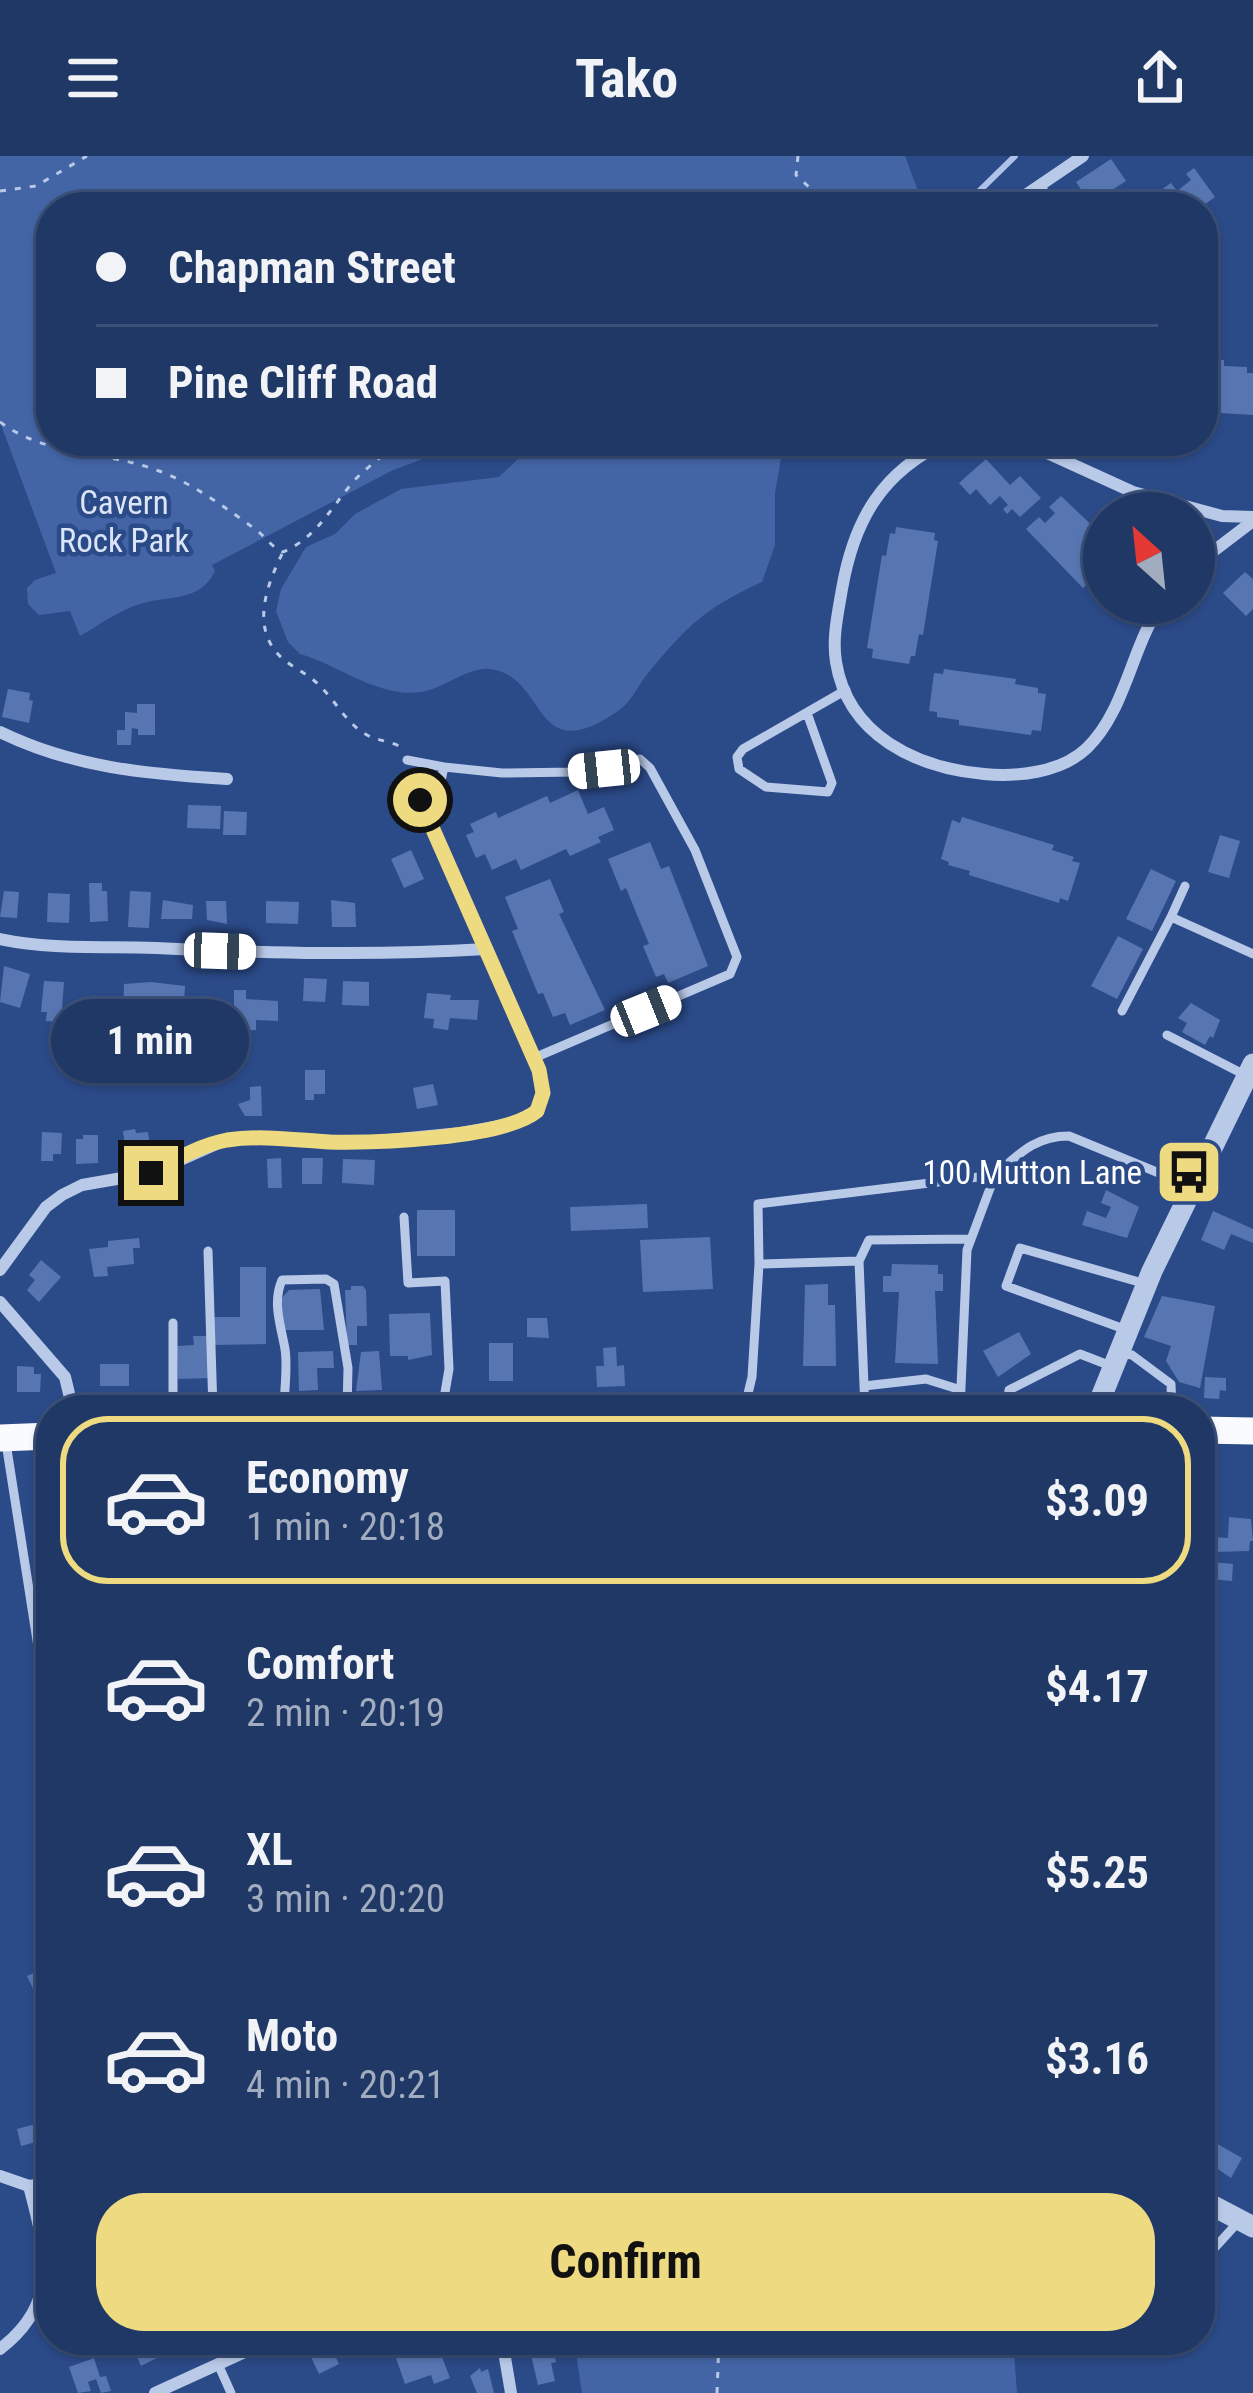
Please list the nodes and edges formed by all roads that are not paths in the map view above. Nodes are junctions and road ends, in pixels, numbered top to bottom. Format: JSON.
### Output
{"nodes":[{"id":1,"x":1083,"y":156,"type":"edge"},
{"id":2,"x":1040,"y":185,"type":"junction"},
{"id":3,"x":1030,"y":192,"type":"edge"},
{"id":4,"x":1044,"y":192,"type":"edge"},
{"id":5,"x":917,"y":456,"type":"edge"},
{"id":6,"x":1053,"y":456,"type":"edge"},
{"id":7,"x":1253,"y":519,"type":"edge"},
{"id":8,"x":1215,"y":549,"type":"edge"},
{"id":9,"x":1150,"y":624,"type":"edge"},
{"id":10,"x":846,"y":690,"type":"junction"},
{"id":11,"x":807,"y":712,"type":"junction"},
{"id":12,"x":0,"y":732,"type":"edge"},
{"id":13,"x":407,"y":760,"type":"road end"},
{"id":14,"x":444,"y":767,"type":"junction"},
{"id":15,"x":227,"y":778,"type":"dead end"},
{"id":16,"x":420,"y":800,"type":"dead end"},
{"id":17,"x":431,"y":826,"type":"junction"},
{"id":18,"x":1185,"y":886,"type":"dead end"},
{"id":19,"x":1171,"y":917,"type":"junction"},
{"id":20,"x":0,"y":939,"type":"edge"},
{"id":21,"x":486,"y":949,"type":"junction"},
{"id":22,"x":1253,"y":954,"type":"edge"},
{"id":23,"x":1122,"y":1011,"type":"dead end"},
{"id":24,"x":1167,"y":1036,"type":"dead end"},
{"id":25,"x":534,"y":1058,"type":"junction"},
{"id":26,"x":1250,"y":1070,"type":"edge"},
{"id":27,"x":994,"y":1175,"type":"junction"},
{"id":28,"x":1194,"y":1187,"type":"junction"},
{"id":29,"x":404,"y":1216,"type":"dead end"},
{"id":30,"x":971,"y":1239,"type":"junction"},
{"id":31,"x":208,"y":1251,"type":"dead end"},
{"id":32,"x":859,"y":1261,"type":"junction"},
{"id":33,"x":759,"y":1264,"type":"junction"},
{"id":34,"x":0,"y":1270,"type":"edge"},
{"id":35,"x":1147,"y":1284,"type":"junction"},
{"id":36,"x":0,"y":1302,"type":"edge"},
{"id":37,"x":173,"y":1323,"type":"dead end"},
{"id":38,"x":1128,"y":1330,"type":"junction"},
{"id":39,"x":1115,"y":1360,"type":"junction"},
{"id":40,"x":864,"y":1386,"type":"junction"},
{"id":41,"x":961,"y":1390,"type":"junction"},
{"id":42,"x":69,"y":1395,"type":"edge"},
{"id":43,"x":173,"y":1395,"type":"edge"},
{"id":44,"x":213,"y":1395,"type":"edge"},
{"id":45,"x":284,"y":1395,"type":"edge"},
{"id":46,"x":347,"y":1395,"type":"edge"},
{"id":47,"x":445,"y":1395,"type":"edge"},
{"id":48,"x":748,"y":1395,"type":"edge"},
{"id":49,"x":864,"y":1395,"type":"edge"},
{"id":50,"x":961,"y":1395,"type":"edge"},
{"id":51,"x":1009,"y":1395,"type":"edge"},
{"id":52,"x":1102,"y":1395,"type":"edge"},
{"id":53,"x":1171,"y":1395,"type":"edge"},
{"id":54,"x":1215,"y":1430,"type":"edge"},
{"id":55,"x":1253,"y":1431,"type":"edge"},
{"id":56,"x":36,"y":1437,"type":"edge"},
{"id":57,"x":2,"y":1438,"type":"edge"},
{"id":58,"x":36,"y":1636,"type":"edge"},
{"id":59,"x":0,"y":2176,"type":"edge"},
{"id":60,"x":36,"y":2185,"type":"edge"},
{"id":61,"x":28,"y":2186,"type":"junction"},
{"id":62,"x":1215,"y":2207,"type":"edge"},
{"id":63,"x":36,"y":2224,"type":"edge"},
{"id":64,"x":1246,"y":2224,"type":"edge"},
{"id":65,"x":1215,"y":2251,"type":"edge"},
{"id":66,"x":36,"y":2306,"type":"edge"},
{"id":67,"x":0,"y":2349,"type":"edge"},
{"id":68,"x":238,"y":2355,"type":"edge"},
{"id":69,"x":505,"y":2355,"type":"edge"},
{"id":70,"x":218,"y":2364,"type":"junction"},
{"id":71,"x":155,"y":2393,"type":"edge"},
{"id":72,"x":231,"y":2393,"type":"edge"},
{"id":73,"x":511,"y":2393,"type":"edge"}],
"edges":[{"from":1,"to":2,"type":"street"},
{"from":2,"to":3,"type":"street"},
{"from":2,"to":4,"type":"lane"},
{"from":5,"to":10,"type":"street"},
{"from":6,"to":7,"type":"street"},
{"from":7,"to":8,"type":"street"},
{"from":9,"to":10,"type":"street"},
{"from":10,"to":11,"type":"lane"},
{"from":11,"to":11,"type":"lane"},
{"from":12,"to":15,"type":"street"},
{"from":13,"to":14,"type":"lane"},
{"from":14,"to":17,"type":"lane"},
{"from":14,"to":25,"type":"lane"},
{"from":16,"to":17,"type":"street"},
{"from":17,"to":21,"type":"street"},
{"from":18,"to":19,"type":"lane"},
{"from":19,"to":22,"type":"lane"},
{"from":19,"to":23,"type":"lane"},
{"from":20,"to":21,"type":"street"},
{"from":21,"to":25,"type":"street"},
{"from":24,"to":26,"type":"lane"},
{"from":25,"to":34,"type":"street"},
{"from":26,"to":28,"type":"street"},
{"from":27,"to":28,"type":"lane"},
{"from":27,"to":30,"type":"lane"},
{"from":27,"to":33,"type":"lane"},
{"from":28,"to":35,"type":"street"},
{"from":29,"to":47,"type":"lane"},
{"from":30,"to":32,"type":"lane"},
{"from":30,"to":41,"type":"lane"},
{"from":31,"to":44,"type":"lane"},
{"from":32,"to":33,"type":"lane"},
{"from":32,"to":40,"type":"lane"},
{"from":33,"to":48,"type":"lane"},
{"from":35,"to":38,"type":"street"},
{"from":35,"to":38,"type":"lane"},
{"from":36,"to":42,"type":"street"},
{"from":37,"to":43,"type":"lane"},
{"from":38,"to":39,"type":"street"},
{"from":39,"to":51,"type":"lane"},
{"from":39,"to":52,"type":"street"},
{"from":39,"to":53,"type":"lane"},
{"from":40,"to":41,"type":"lane"},
{"from":40,"to":49,"type":"lane"},
{"from":41,"to":50,"type":"lane"},
{"from":45,"to":46,"type":"lane"},
{"from":54,"to":55,"type":"main road"},
{"from":56,"to":57,"type":"main road"},
{"from":57,"to":58,"type":"lane"},
{"from":59,"to":61,"type":"street"},
{"from":60,"to":61,"type":"street"},
{"from":61,"to":63,"type":"street"},
{"from":62,"to":64,"type":"street"},
{"from":64,"to":65,"type":"lane"},
{"from":66,"to":67,"type":"street"},
{"from":68,"to":70,"type":"street"},
{"from":69,"to":73,"type":"street"},
{"from":70,"to":71,"type":"street"},
{"from":70,"to":72,"type":"lane"}]}
